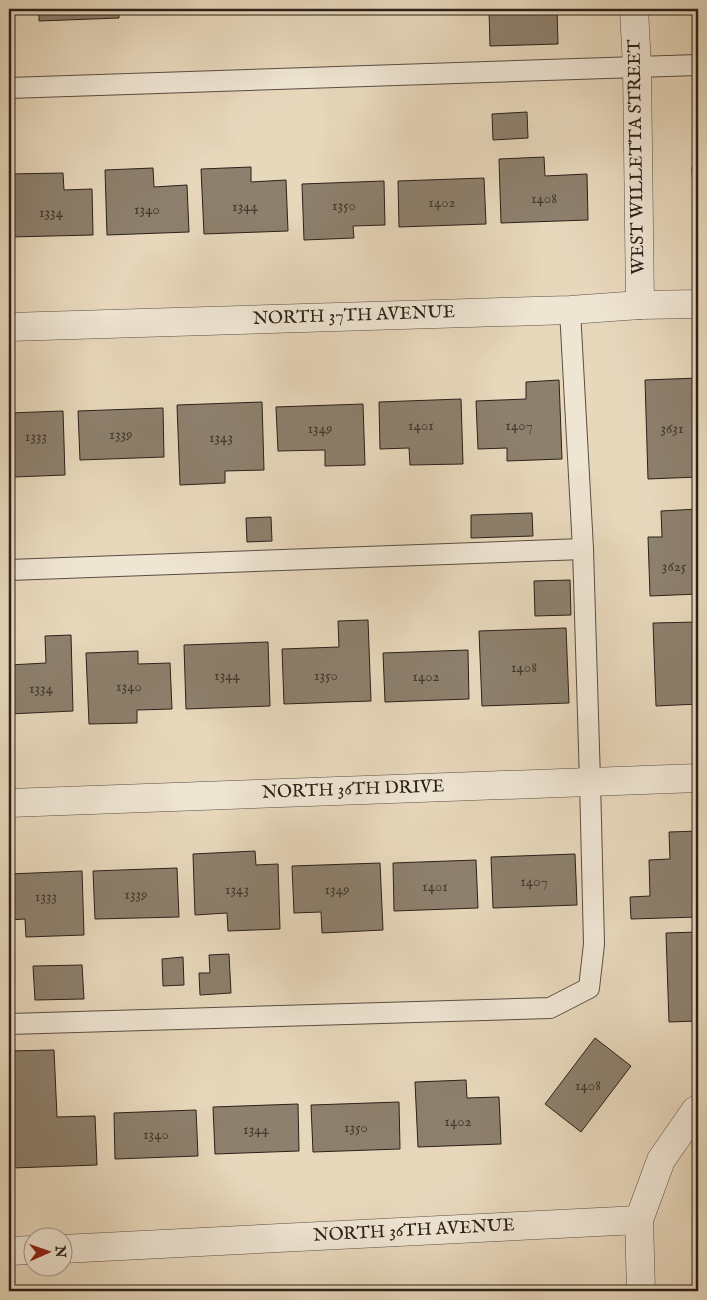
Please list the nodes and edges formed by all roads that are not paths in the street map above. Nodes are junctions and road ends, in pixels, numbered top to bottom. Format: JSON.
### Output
{"nodes":[{"id":1,"x":634,"y":9,"type":"edge"},
{"id":2,"x":698,"y":65,"type":"edge"},
{"id":3,"x":637,"y":67,"type":"junction"},
{"id":4,"x":9,"y":88,"type":"edge"},
{"id":5,"x":698,"y":304,"type":"edge"},
{"id":6,"x":640,"y":305,"type":"junction"},
{"id":7,"x":570,"y":310,"type":"junction"},
{"id":8,"x":9,"y":326,"type":"edge"},
{"id":9,"x":583,"y":549,"type":"junction"},
{"id":10,"x":9,"y":570,"type":"edge"},
{"id":11,"x":698,"y":778,"type":"edge"},
{"id":12,"x":590,"y":781,"type":"junction"},
{"id":13,"x":9,"y":803,"type":"edge"},
{"id":14,"x":9,"y":1024,"type":"edge"},
{"id":15,"x":698,"y":1110,"type":"edge"},
{"id":16,"x":639,"y":1220,"type":"junction"},
{"id":17,"x":72,"y":1248,"type":"edge"},
{"id":18,"x":22,"y":1250,"type":"edge"},
{"id":19,"x":9,"y":1251,"type":"edge"},
{"id":20,"x":641,"y":1291,"type":"edge"}],
"edges":[{"from":1,"to":3,"type":"street","name":"WEST WILLETTA STREET"},
{"from":2,"to":3,"type":"lane"},
{"from":3,"to":4,"type":"lane"},
{"from":3,"to":6,"type":"street","name":"WEST WILLETTA STREET"},
{"from":5,"to":6,"type":"street","name":"NORTH 37TH AVENUE"},
{"from":6,"to":7,"type":"street","name":"NORTH 37TH AVENUE"},
{"from":7,"to":8,"type":"street","name":"NORTH 37TH AVENUE"},
{"from":7,"to":9,"type":"lane"},
{"from":9,"to":10,"type":"lane"},
{"from":9,"to":12,"type":"lane"},
{"from":11,"to":12,"type":"street","name":"NORTH 36TH DRIVE"},
{"from":12,"to":13,"type":"street","name":"NORTH 36TH DRIVE"},
{"from":12,"to":14,"type":"lane"},
{"from":15,"to":16,"type":"street"},
{"from":16,"to":17,"type":"street","name":"NORTH 36TH AVENUE"},
{"from":16,"to":20,"type":"street"},
{"from":18,"to":19,"type":"street"}]}
